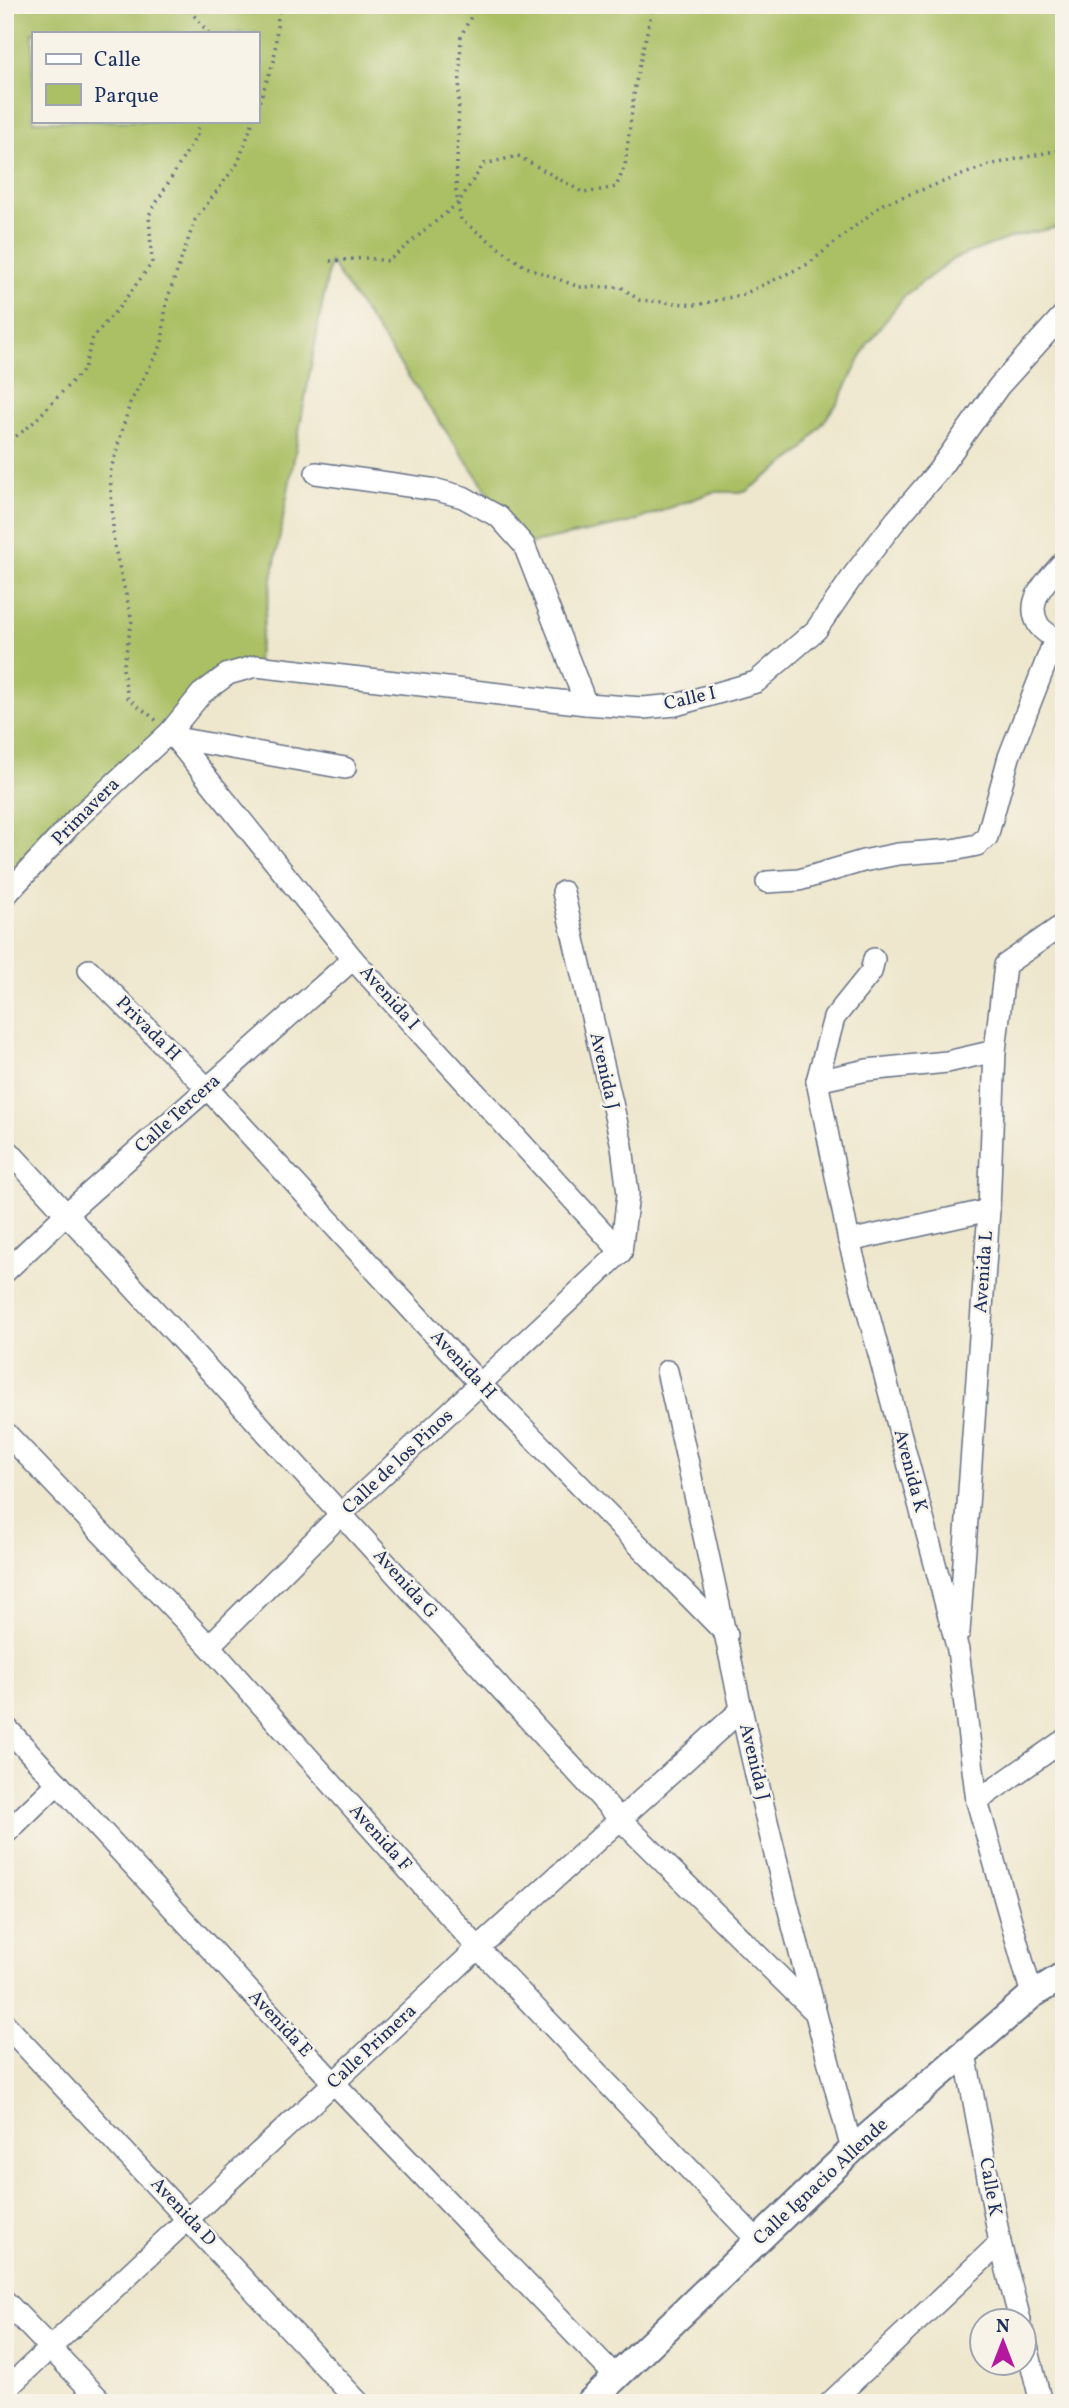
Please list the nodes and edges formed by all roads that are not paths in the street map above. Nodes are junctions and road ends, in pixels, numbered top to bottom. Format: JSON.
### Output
{"nodes":[{"id":1,"x":1064,"y":314,"type":"edge"},
{"id":2,"x":316,"y":473,"type":"dead end"},
{"id":3,"x":1064,"y":561,"type":"edge"},
{"id":4,"x":1059,"y":639,"type":"edge"},
{"id":5,"x":586,"y":704,"type":"junction"},
{"id":6,"x":173,"y":735,"type":"junction"},
{"id":7,"x":345,"y":768,"type":"dead end"},
{"id":8,"x":767,"y":882,"type":"dead end"},
{"id":9,"x":563,"y":892,"type":"dead end"},
{"id":10,"x":5,"y":897,"type":"edge"},
{"id":11,"x":1064,"y":924,"type":"edge"},
{"id":12,"x":353,"y":959,"type":"junction"},
{"id":13,"x":874,"y":959,"type":"dead end"},
{"id":14,"x":89,"y":970,"type":"dead end"},
{"id":15,"x":995,"y":1051,"type":"junction"},
{"id":16,"x":817,"y":1081,"type":"junction"},
{"id":17,"x":207,"y":1088,"type":"junction"},
{"id":18,"x":5,"y":1147,"type":"edge"},
{"id":19,"x":989,"y":1210,"type":"junction"},
{"id":20,"x":66,"y":1214,"type":"junction"},
{"id":21,"x":849,"y":1241,"type":"junction"},
{"id":22,"x":621,"y":1252,"type":"junction"},
{"id":23,"x":5,"y":1272,"type":"edge"},
{"id":24,"x":667,"y":1371,"type":"dead end"},
{"id":25,"x":481,"y":1385,"type":"junction"},
{"id":26,"x":5,"y":1432,"type":"edge"},
{"id":27,"x":341,"y":1514,"type":"junction"},
{"id":28,"x":727,"y":1635,"type":"junction"},
{"id":29,"x":209,"y":1646,"type":"junction"},
{"id":30,"x":958,"y":1650,"type":"junction"},
{"id":31,"x":741,"y":1709,"type":"junction"},
{"id":32,"x":5,"y":1726,"type":"edge"},
{"id":33,"x":1064,"y":1740,"type":"edge"},
{"id":34,"x":58,"y":1783,"type":"junction"},
{"id":35,"x":977,"y":1801,"type":"junction"},
{"id":36,"x":619,"y":1818,"type":"junction"},
{"id":37,"x":5,"y":1834,"type":"edge"},
{"id":38,"x":478,"y":1948,"type":"junction"},
{"id":39,"x":1064,"y":1975,"type":"edge"},
{"id":40,"x":1032,"y":1996,"type":"junction"},
{"id":41,"x":815,"y":2012,"type":"junction"},
{"id":42,"x":5,"y":2024,"type":"edge"},
{"id":43,"x":965,"y":2053,"type":"junction"},
{"id":44,"x":334,"y":2083,"type":"junction"},
{"id":45,"x":852,"y":2150,"type":"junction"},
{"id":46,"x":188,"y":2217,"type":"junction"},
{"id":47,"x":758,"y":2241,"type":"junction"},
{"id":48,"x":1000,"y":2243,"type":"junction"},
{"id":49,"x":5,"y":2301,"type":"edge"},
{"id":50,"x":1016,"y":2306,"type":"edge"},
{"id":51,"x":50,"y":2348,"type":"junction"},
{"id":52,"x":1034,"y":2376,"type":"edge"},
{"id":53,"x":617,"y":2378,"type":"junction"},
{"id":54,"x":5,"y":2390,"type":"edge"},
{"id":55,"x":103,"y":2403,"type":"edge"},
{"id":56,"x":359,"y":2403,"type":"edge"},
{"id":57,"x":589,"y":2403,"type":"edge"},
{"id":58,"x":830,"y":2403,"type":"edge"},
{"id":59,"x":1041,"y":2403,"type":"edge"}],
"edges":[{"from":1,"to":5,"type":"street","name":"Calle I"},
{"from":2,"to":5,"type":"street"},
{"from":3,"to":4,"type":"street"},
{"from":4,"to":8,"type":"street"},
{"from":5,"to":6,"type":"street","name":"Calle I"},
{"from":6,"to":7,"type":"street"},
{"from":6,"to":10,"type":"street","name":"Primavera"},
{"from":6,"to":12,"type":"street","name":"Avenida I"},
{"from":9,"to":22,"type":"street","name":"Avenida J"},
{"from":11,"to":15,"type":"street","name":"Avenida L"},
{"from":12,"to":17,"type":"street","name":"Calle Tercera"},
{"from":12,"to":22,"type":"street","name":"Avenida I"},
{"from":13,"to":16,"type":"street","name":"Avenida K"},
{"from":14,"to":17,"type":"street","name":"Privada H"},
{"from":15,"to":16,"type":"street"},
{"from":15,"to":19,"type":"street","name":"Avenida L"},
{"from":16,"to":21,"type":"street","name":"Avenida K"},
{"from":17,"to":20,"type":"street","name":"Calle Tercera"},
{"from":17,"to":25,"type":"street","name":"Avenida H"},
{"from":18,"to":20,"type":"street","name":"Avenida G"},
{"from":19,"to":21,"type":"street"},
{"from":19,"to":30,"type":"street","name":"Avenida L"},
{"from":20,"to":23,"type":"street","name":"Calle Tercera"},
{"from":20,"to":27,"type":"street","name":"Avenida G"},
{"from":21,"to":30,"type":"street","name":"Avenida K"},
{"from":22,"to":25,"type":"street","name":"Calle de los Pinos"},
{"from":24,"to":28,"type":"street","name":"Avenida J"},
{"from":25,"to":27,"type":"street","name":"Calle de los Pinos"},
{"from":25,"to":28,"type":"street","name":"Avenida H"},
{"from":26,"to":29,"type":"street","name":"Avenida F"},
{"from":27,"to":29,"type":"street","name":"Calle de los Pinos"},
{"from":27,"to":36,"type":"street","name":"Avenida G"},
{"from":28,"to":31,"type":"street","name":"Avenida J"},
{"from":29,"to":38,"type":"street","name":"Avenida F"},
{"from":30,"to":35,"type":"street","name":"Avenida K"},
{"from":31,"to":36,"type":"street","name":"Calle Primera"},
{"from":31,"to":41,"type":"street","name":"Avenida J"},
{"from":32,"to":34,"type":"street","name":"Avenida E"},
{"from":33,"to":35,"type":"street"},
{"from":34,"to":37,"type":"street"},
{"from":34,"to":44,"type":"street","name":"Avenida E"},
{"from":35,"to":40,"type":"street","name":"Avenida K"},
{"from":36,"to":38,"type":"street","name":"Calle Primera"},
{"from":36,"to":41,"type":"street","name":"Avenida G"},
{"from":38,"to":44,"type":"street","name":"Calle Primera"},
{"from":38,"to":47,"type":"street","name":"Avenida F"},
{"from":39,"to":40,"type":"street","name":"Calle Ignacio Allende"},
{"from":40,"to":43,"type":"street","name":"Calle Ignacio Allende"},
{"from":41,"to":45,"type":"street","name":"Avenida J"},
{"from":42,"to":46,"type":"street","name":"Avenida D"},
{"from":43,"to":45,"type":"street","name":"Calle Ignacio Allende"},
{"from":43,"to":48,"type":"street","name":"Calle K"},
{"from":44,"to":46,"type":"street","name":"Calle Primera"},
{"from":44,"to":53,"type":"street","name":"Avenida E"},
{"from":45,"to":47,"type":"street","name":"Calle Ignacio Allende"},
{"from":46,"to":51,"type":"street","name":"Calle Primera"},
{"from":46,"to":56,"type":"street","name":"Avenida D"},
{"from":47,"to":53,"type":"street","name":"Calle Ignacio Allende"},
{"from":48,"to":50,"type":"street","name":"Calle K"},
{"from":48,"to":58,"type":"street"},
{"from":49,"to":51,"type":"street"},
{"from":51,"to":54,"type":"street","name":"Calle Primera"},
{"from":51,"to":55,"type":"street"},
{"from":52,"to":59,"type":"street"},
{"from":53,"to":57,"type":"street","name":"Calle Ignacio Allende"}]}
